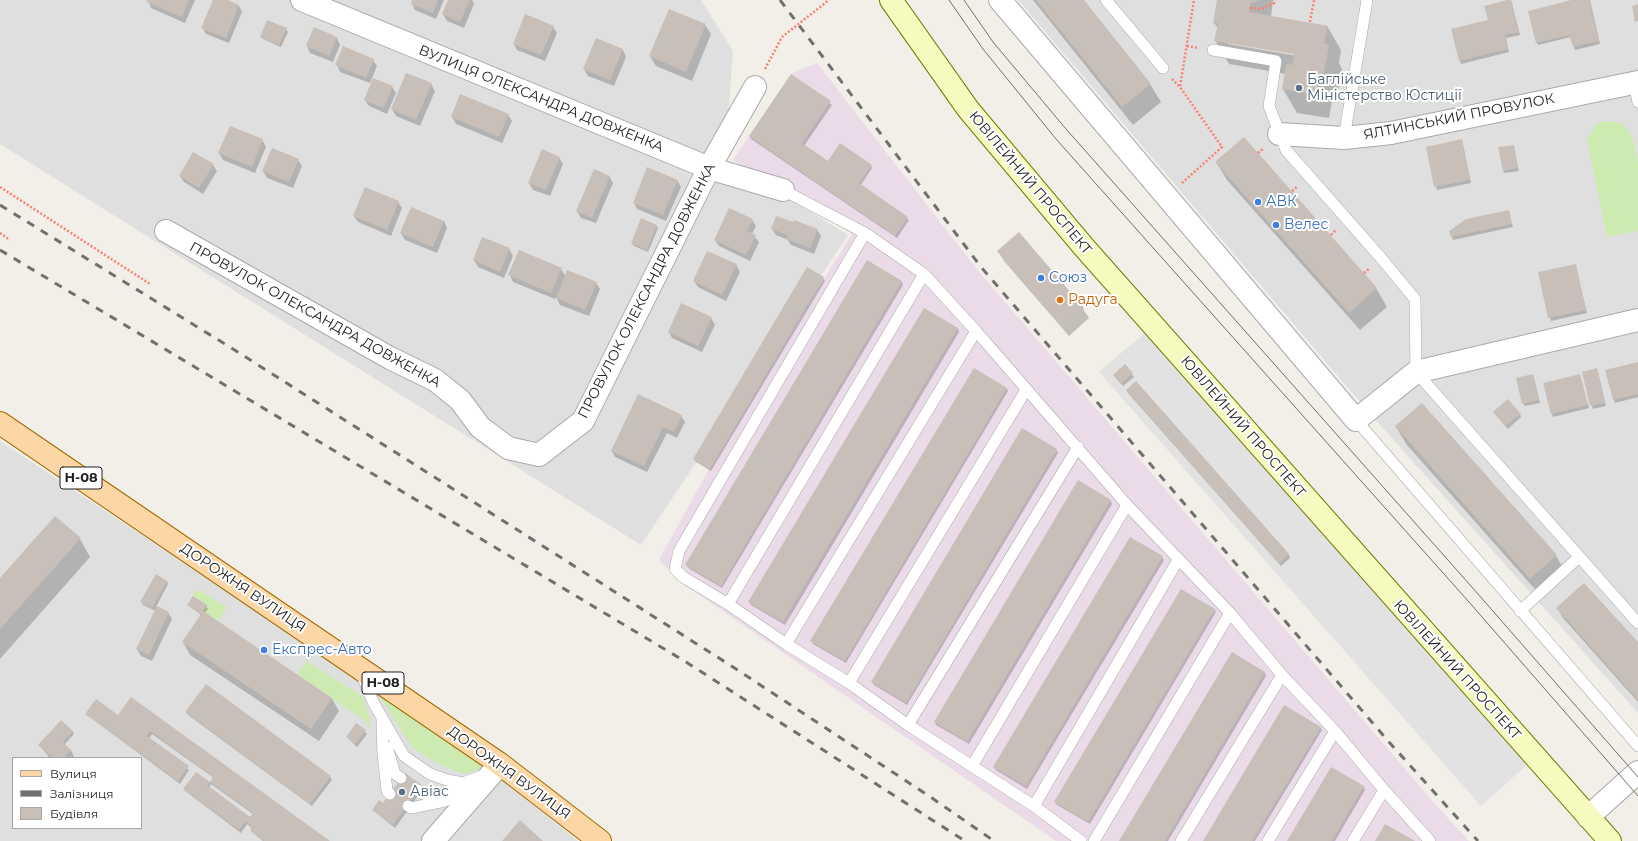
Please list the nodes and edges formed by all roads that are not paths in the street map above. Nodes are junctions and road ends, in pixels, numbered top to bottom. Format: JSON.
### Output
{"nodes":[{"id":1,"x":302,"y":0,"type":"edge"},
{"id":2,"x":891,"y":0,"type":"edge"},
{"id":3,"x":1000,"y":0,"type":"edge"},
{"id":4,"x":1106,"y":0,"type":"edge"},
{"id":5,"x":1367,"y":0,"type":"edge"},
{"id":6,"x":1213,"y":50,"type":"dead end"},
{"id":7,"x":1163,"y":68,"type":"dead end"},
{"id":8,"x":756,"y":87,"type":"road end"},
{"id":9,"x":1637,"y":89,"type":"edge"},
{"id":10,"x":1279,"y":134,"type":"junction"},
{"id":11,"x":1344,"y":138,"type":"junction"},
{"id":12,"x":709,"y":168,"type":"junction"},
{"id":13,"x":783,"y":190,"type":"joint"},
{"id":14,"x":166,"y":231,"type":"dead end"},
{"id":15,"x":865,"y":233,"type":"junction"},
{"id":16,"x":924,"y":274,"type":"junction"},
{"id":17,"x":1638,"y":320,"type":"edge"},
{"id":18,"x":976,"y":331,"type":"junction"},
{"id":19,"x":1416,"y":372,"type":"junction"},
{"id":20,"x":1026,"y":390,"type":"junction"},
{"id":21,"x":1356,"y":420,"type":"junction"},
{"id":22,"x":0,"y":423,"type":"edge"},
{"id":23,"x":1078,"y":447,"type":"junction"},
{"id":24,"x":1127,"y":505,"type":"junction"},
{"id":25,"x":1579,"y":557,"type":"junction"},
{"id":26,"x":1178,"y":560,"type":"junction"},
{"id":27,"x":728,"y":604,"type":"junction"},
{"id":28,"x":1520,"y":610,"type":"junction"},
{"id":29,"x":1230,"y":613,"type":"junction"},
{"id":30,"x":1638,"y":623,"type":"edge"},
{"id":31,"x":786,"y":644,"type":"junction"},
{"id":32,"x":357,"y":665,"type":"junction"},
{"id":33,"x":1282,"y":675,"type":"junction"},
{"id":34,"x":849,"y":683,"type":"junction"},
{"id":35,"x":381,"y":716,"type":"junction"},
{"id":36,"x":908,"y":725,"type":"junction"},
{"id":37,"x":1335,"y":731,"type":"junction"},
{"id":38,"x":1638,"y":746,"type":"edge"},
{"id":39,"x":500,"y":764,"type":"junction"},
{"id":40,"x":972,"y":766,"type":"junction"},
{"id":41,"x":1638,"y":772,"type":"edge"},
{"id":42,"x":481,"y":777,"type":"junction"},
{"id":43,"x":401,"y":778,"type":"dead end"},
{"id":44,"x":418,"y":790,"type":"dead end"},
{"id":45,"x":1384,"y":790,"type":"junction"},
{"id":46,"x":390,"y":794,"type":"dead end"},
{"id":47,"x":408,"y":806,"type":"dead end"},
{"id":48,"x":1034,"y":806,"type":"junction"},
{"id":49,"x":1588,"y":817,"type":"junction"},
{"id":50,"x":433,"y":841,"type":"edge"},
{"id":51,"x":600,"y":841,"type":"edge"},
{"id":52,"x":1082,"y":841,"type":"edge"},
{"id":53,"x":1094,"y":841,"type":"edge"},
{"id":54,"x":1181,"y":841,"type":"edge"},
{"id":55,"x":1268,"y":841,"type":"edge"},
{"id":56,"x":1353,"y":841,"type":"edge"},
{"id":57,"x":1430,"y":841,"type":"edge"},
{"id":58,"x":1610,"y":841,"type":"edge"}],
"edges":[{"from":1,"to":12,"type":"street","name":"ВУЛИЦЯ ОЛЕКСАНДРА ДОВЖЕНКА"},
{"from":2,"to":49,"type":"main road","name":"ЮВІЛЕЙНИЙ ПРОСПЕКТ"},
{"from":3,"to":21,"type":"street"},
{"from":4,"to":7,"type":"lane"},
{"from":5,"to":11,"type":"lane"},
{"from":6,"to":10,"type":"lane"},
{"from":8,"to":12,"type":"street","name":"ПРОВУЛОК ОЛЕКСАНДРА ДОВЖЕНКА"},
{"from":9,"to":11,"type":"street","name":"ЯЛТИНСЬКИЙ ПРОВУЛОК"},
{"from":10,"to":11,"type":"street","name":"ЯЛТИНСЬКИЙ ПРОВУЛОК"},
{"from":10,"to":19,"type":"lane"},
{"from":12,"to":13,"type":"street","name":"ВУЛИЦЯ ОЛЕКСАНДРА ДОВЖЕНКА"},
{"from":12,"to":14,"type":"street","name":"ПРОВУЛОК ОЛЕКСАНДРА ДОВЖЕНКА"},
{"from":13,"to":15,"type":"lane"},
{"from":15,"to":16,"type":"lane"},
{"from":15,"to":27,"type":"lane"},
{"from":16,"to":18,"type":"lane"},
{"from":16,"to":27,"type":"lane"},
{"from":17,"to":19,"type":"street"},
{"from":18,"to":20,"type":"lane"},
{"from":18,"to":31,"type":"lane"},
{"from":19,"to":21,"type":"street"},
{"from":19,"to":25,"type":"lane"},
{"from":20,"to":23,"type":"lane"},
{"from":20,"to":34,"type":"lane"},
{"from":21,"to":28,"type":"lane"},
{"from":22,"to":32,"type":"main road","name":"ДОРОЖНЯ ВУЛИЦЯ","number":"Н-08"},
{"from":23,"to":24,"type":"lane"},
{"from":23,"to":36,"type":"lane"},
{"from":24,"to":26,"type":"lane"},
{"from":24,"to":40,"type":"lane"},
{"from":25,"to":28,"type":"lane"},
{"from":25,"to":30,"type":"lane"},
{"from":26,"to":29,"type":"lane"},
{"from":26,"to":48,"type":"lane"},
{"from":27,"to":31,"type":"lane"},
{"from":28,"to":38,"type":"lane"},
{"from":29,"to":33,"type":"lane"},
{"from":29,"to":53,"type":"lane"},
{"from":31,"to":34,"type":"lane"},
{"from":32,"to":35,"type":"lane"},
{"from":32,"to":39,"type":"main road","name":"ДОРОЖНЯ ВУЛИЦЯ","number":"Н-08"},
{"from":33,"to":37,"type":"lane"},
{"from":33,"to":54,"type":"lane"},
{"from":34,"to":36,"type":"lane"},
{"from":35,"to":42,"type":"lane"},
{"from":35,"to":43,"type":"lane"},
{"from":35,"to":46,"type":"lane"},
{"from":36,"to":40,"type":"lane"},
{"from":37,"to":45,"type":"lane"},
{"from":37,"to":55,"type":"lane"},
{"from":39,"to":42,"type":"lane"},
{"from":39,"to":50,"type":"street"},
{"from":39,"to":51,"type":"main road","name":"ДОРОЖНЯ ВУЛИЦЯ","number":"Н-08"},
{"from":40,"to":48,"type":"lane"},
{"from":41,"to":49,"type":"street"},
{"from":42,"to":44,"type":"lane"},
{"from":42,"to":47,"type":"lane"},
{"from":45,"to":56,"type":"lane"},
{"from":45,"to":57,"type":"lane"},
{"from":48,"to":52,"type":"lane"},
{"from":49,"to":58,"type":"main road","name":"ЮВІЛЕЙНИЙ ПРОСПЕКТ"}]}
